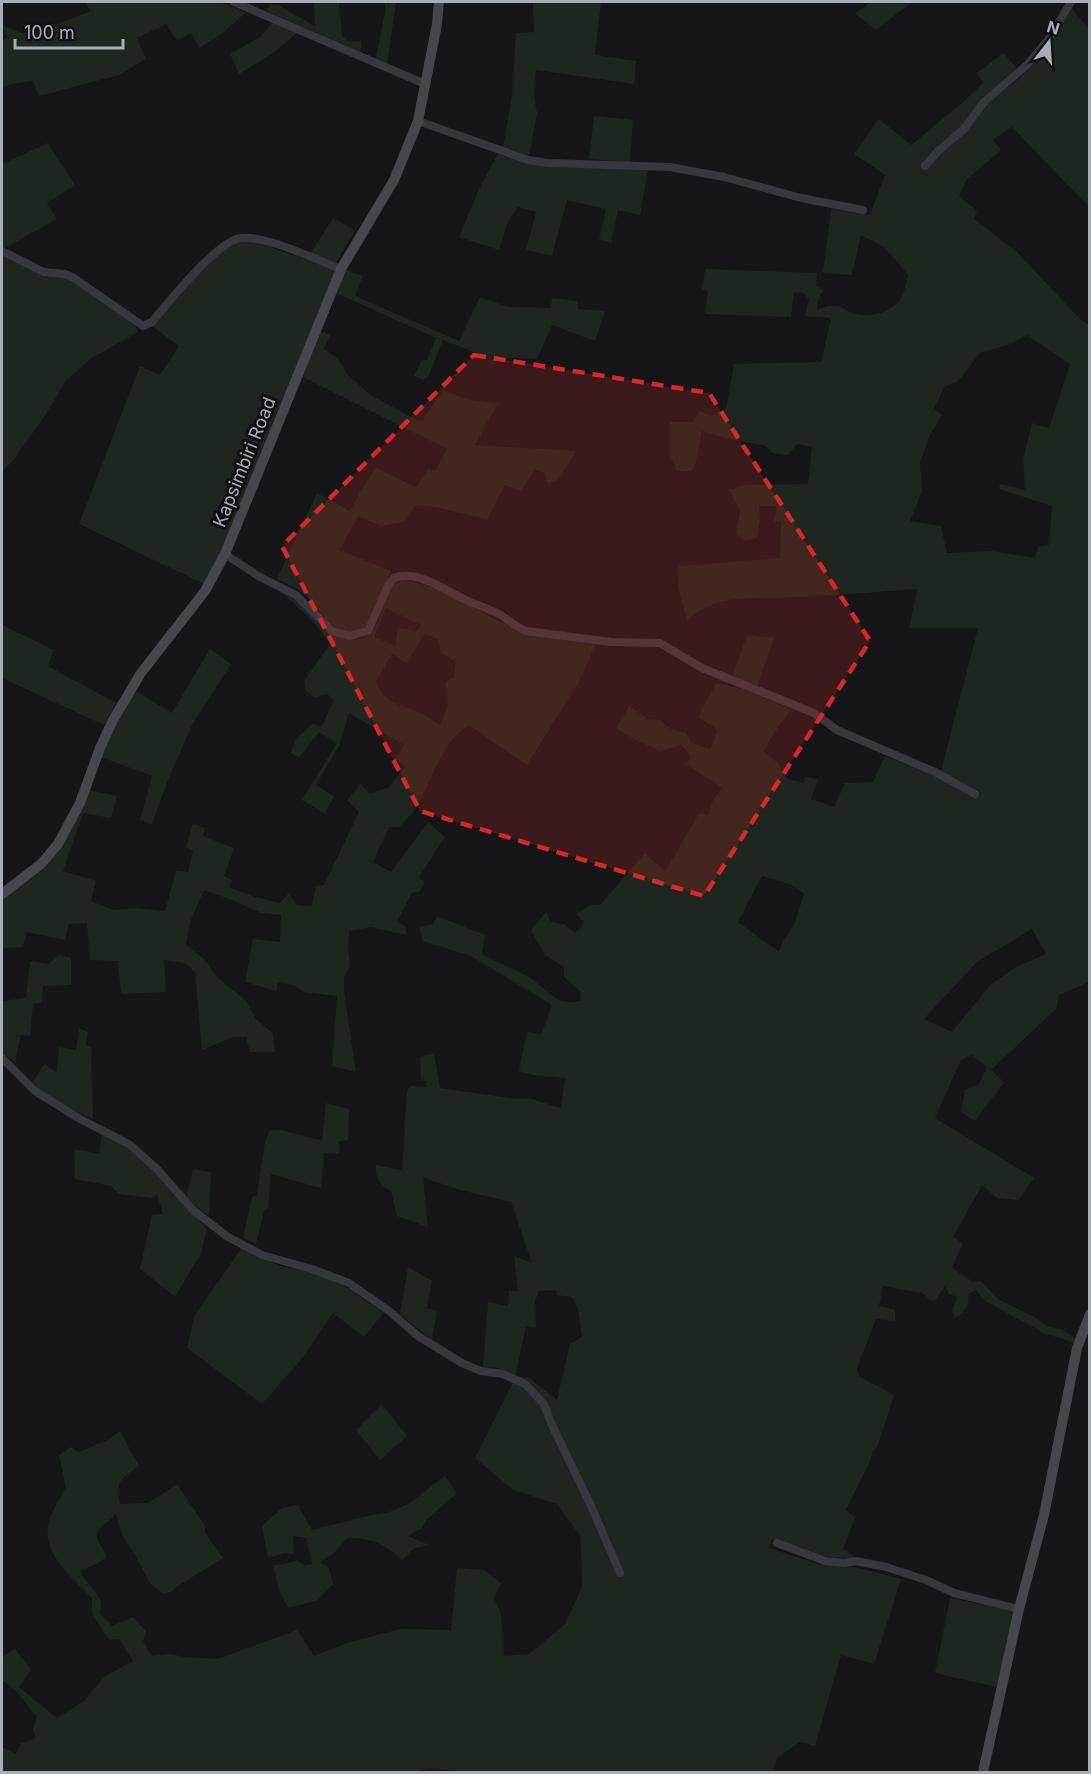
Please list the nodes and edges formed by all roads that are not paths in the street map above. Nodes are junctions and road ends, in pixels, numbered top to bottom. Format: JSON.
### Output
{"nodes":[{"id":1,"x":234,"y":2,"type":"edge"},
{"id":2,"x":439,"y":2,"type":"edge"},
{"id":3,"x":1071,"y":2,"type":"edge"},
{"id":4,"x":425,"y":84,"type":"junction"},
{"id":5,"x":418,"y":121,"type":"junction"},
{"id":6,"x":925,"y":166,"type":"dead end"},
{"id":7,"x":863,"y":210,"type":"dead end"},
{"id":8,"x":2,"y":251,"type":"edge"},
{"id":9,"x":341,"y":269,"type":"junction"},
{"id":10,"x":225,"y":554,"type":"junction"},
{"id":11,"x":975,"y":794,"type":"dead end"},
{"id":12,"x":2,"y":894,"type":"edge"},
{"id":13,"x":2,"y":1058,"type":"edge"},
{"id":14,"x":1089,"y":1314,"type":"edge"},
{"id":15,"x":777,"y":1543,"type":"dead end"},
{"id":16,"x":620,"y":1573,"type":"dead end"},
{"id":17,"x":1019,"y":1609,"type":"junction"},
{"id":18,"x":983,"y":1773,"type":"edge"}],
"edges":[{"from":1,"to":4,"type":"street"},
{"from":2,"to":4,"type":"street","name":"Kapsimbiri Road"},
{"from":3,"to":6,"type":"street"},
{"from":4,"to":5,"type":"street","name":"Kapsimbiri Road"},
{"from":5,"to":7,"type":"street"},
{"from":5,"to":9,"type":"street","name":"Kapsimbiri Road"},
{"from":8,"to":9,"type":"street"},
{"from":9,"to":10,"type":"street","name":"Kapsimbiri Road"},
{"from":10,"to":11,"type":"street"},
{"from":10,"to":12,"type":"street","name":"Kapsimbiri Road"},
{"from":13,"to":16,"type":"street"},
{"from":14,"to":17,"type":"street"},
{"from":15,"to":17,"type":"street"},
{"from":17,"to":18,"type":"street"}]}
